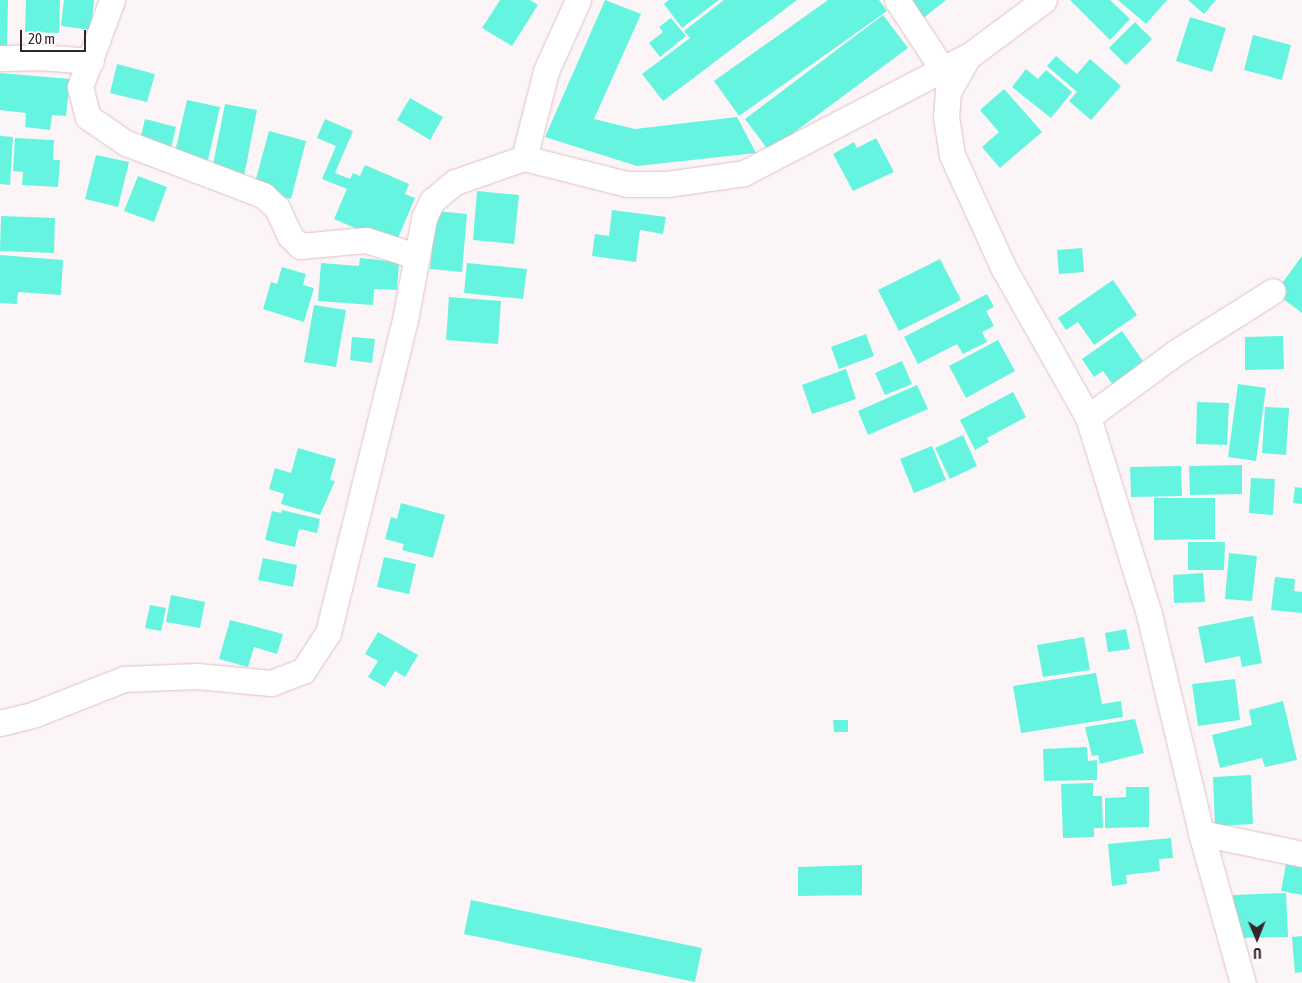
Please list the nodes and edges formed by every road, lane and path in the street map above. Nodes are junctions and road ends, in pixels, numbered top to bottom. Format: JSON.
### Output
{"nodes":[{"id":1,"x":112,"y":0,"type":"edge"},
{"id":2,"x":578,"y":0,"type":"edge"},
{"id":3,"x":897,"y":0,"type":"edge"},
{"id":4,"x":1044,"y":0,"type":"edge"},
{"id":5,"x":970,"y":55,"type":"junction"},
{"id":6,"x":0,"y":58,"type":"edge"},
{"id":7,"x":91,"y":62,"type":"junction"},
{"id":8,"x":943,"y":70,"type":"junction"},
{"id":9,"x":524,"y":158,"type":"junction"},
{"id":10,"x":416,"y":256,"type":"junction"},
{"id":11,"x":1273,"y":291,"type":"dead end"},
{"id":12,"x":1088,"y":417,"type":"junction"},
{"id":13,"x":0,"y":723,"type":"edge"},
{"id":14,"x":1200,"y":833,"type":"junction"},
{"id":15,"x":1302,"y":854,"type":"edge"},
{"id":16,"x":1243,"y":983,"type":"edge"}],
"edges":[{"from":1,"to":7,"type":"street"},
{"from":2,"to":9,"type":"street"},
{"from":3,"to":8,"type":"street"},
{"from":4,"to":5,"type":"street"},
{"from":5,"to":8,"type":"street"},
{"from":5,"to":12,"type":"street"},
{"from":6,"to":7,"type":"street"},
{"from":7,"to":10,"type":"street"},
{"from":8,"to":9,"type":"street"},
{"from":9,"to":10,"type":"street"},
{"from":10,"to":13,"type":"street"},
{"from":11,"to":12,"type":"street"},
{"from":12,"to":14,"type":"street"},
{"from":14,"to":15,"type":"street"},
{"from":14,"to":16,"type":"street"}]}
